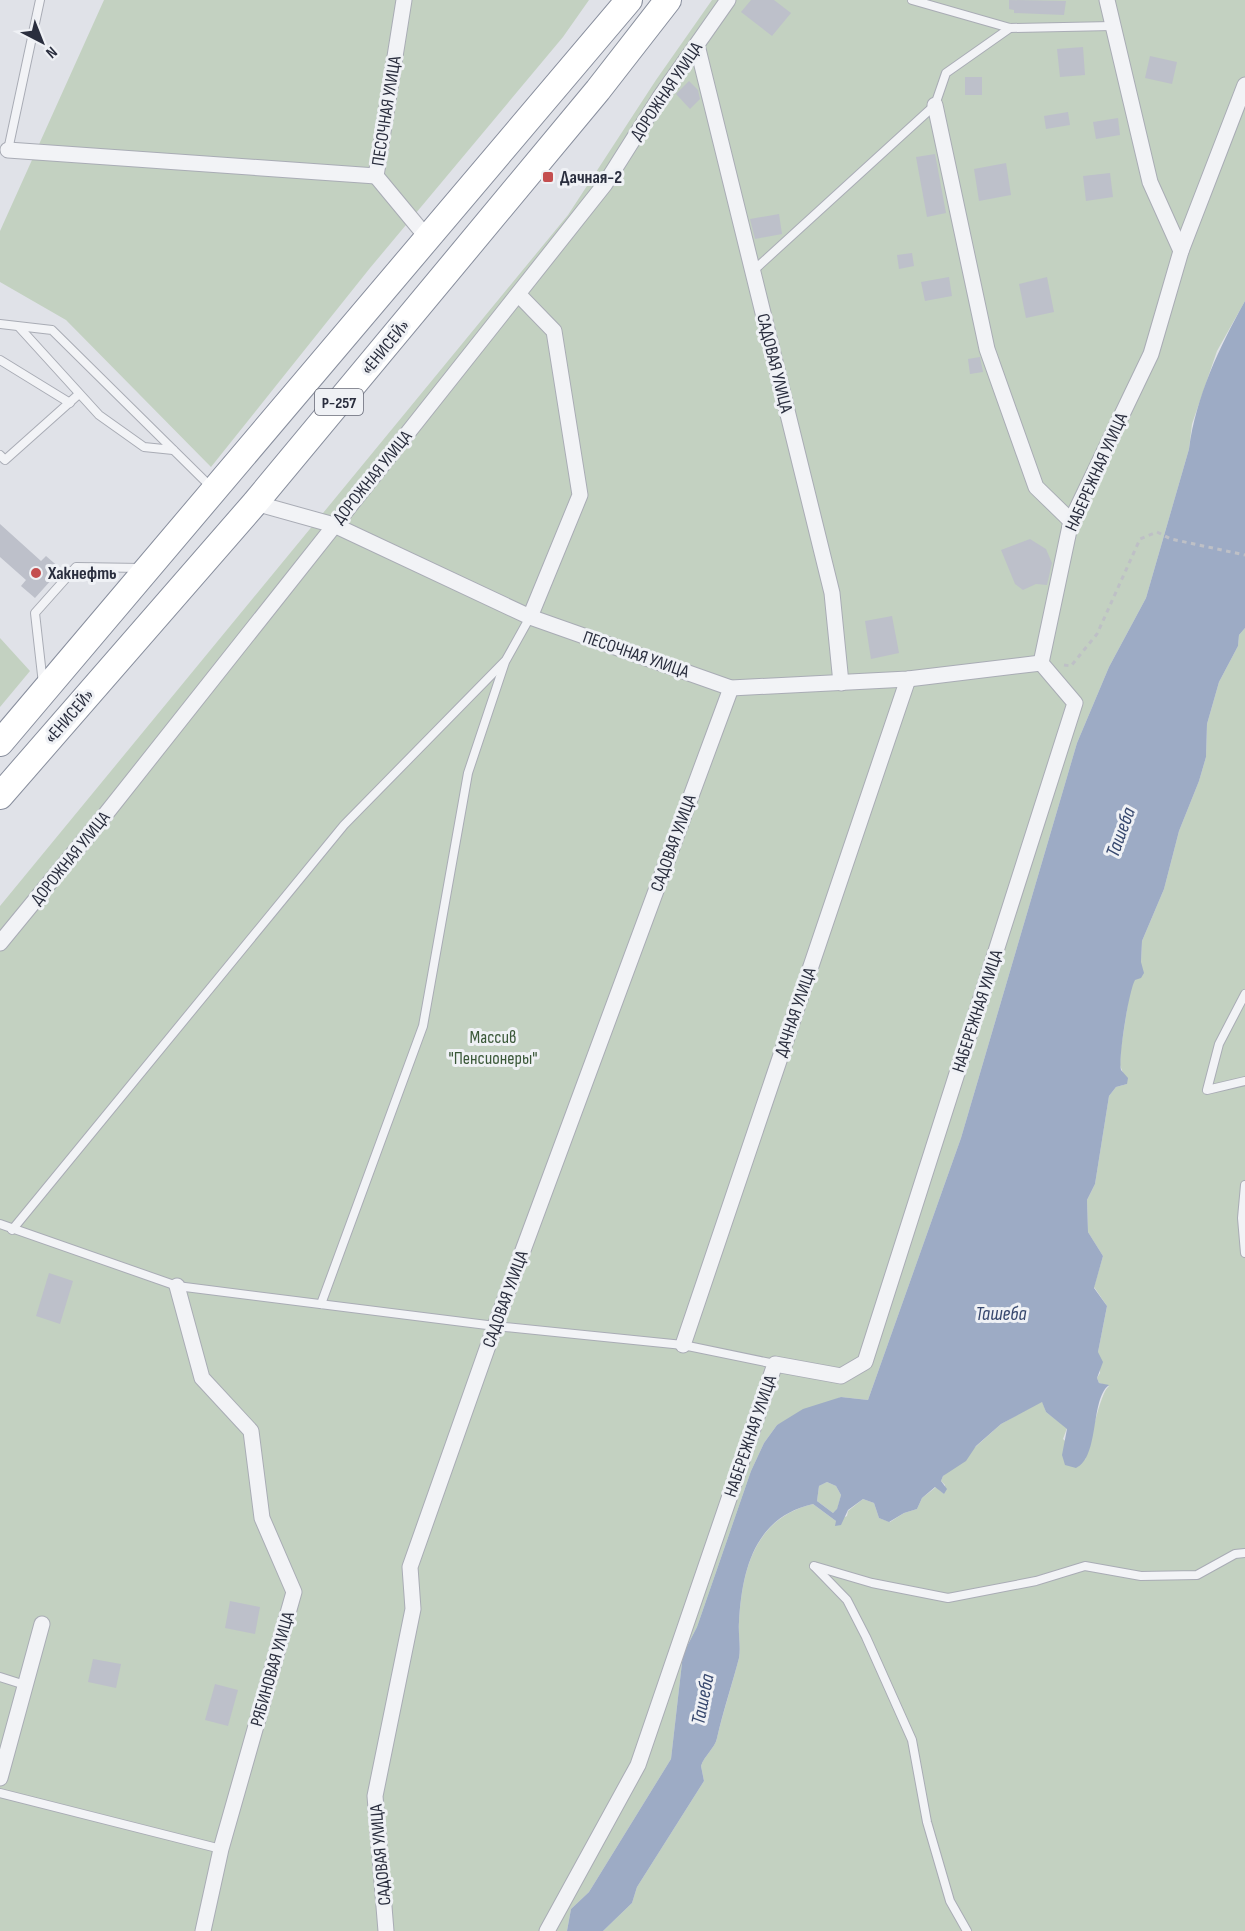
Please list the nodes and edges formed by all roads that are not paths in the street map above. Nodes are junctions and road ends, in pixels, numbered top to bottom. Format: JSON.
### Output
{"nodes":[{"id":1,"x":40,"y":0,"type":"edge"},
{"id":2,"x":404,"y":0,"type":"edge"},
{"id":3,"x":629,"y":0,"type":"edge"},
{"id":4,"x":668,"y":0,"type":"edge"},
{"id":5,"x":728,"y":0,"type":"edge"},
{"id":6,"x":912,"y":0,"type":"edge"},
{"id":7,"x":1107,"y":0,"type":"edge"},
{"id":8,"x":1112,"y":26,"type":"junction"},
{"id":9,"x":1010,"y":28,"type":"junction"},
{"id":10,"x":697,"y":45,"type":"junction"},
{"id":11,"x":1245,"y":85,"type":"edge"},
{"id":12,"x":935,"y":105,"type":"junction"},
{"id":13,"x":8,"y":150,"type":"joint"},
{"id":14,"x":376,"y":176,"type":"junction"},
{"id":15,"x":429,"y":240,"type":"junction"},
{"id":16,"x":1181,"y":251,"type":"junction"},
{"id":17,"x":752,"y":271,"type":"junction"},
{"id":18,"x":519,"y":295,"type":"junction"},
{"id":19,"x":0,"y":324,"type":"edge"},
{"id":20,"x":19,"y":327,"type":"junction"},
{"id":21,"x":0,"y":360,"type":"edge"},
{"id":22,"x":79,"y":394,"type":"junction"},
{"id":23,"x":70,"y":403,"type":"junction"},
{"id":24,"x":173,"y":450,"type":"junction"},
{"id":25,"x":0,"y":454,"type":"edge"},
{"id":26,"x":216,"y":491,"type":"junction"},
{"id":27,"x":255,"y":503,"type":"junction"},
{"id":28,"x":1071,"y":521,"type":"junction"},
{"id":29,"x":334,"y":525,"type":"junction"},
{"id":30,"x":149,"y":568,"type":"junction"},
{"id":31,"x":530,"y":617,"type":"junction"},
{"id":32,"x":506,"y":660,"type":"junction"},
{"id":33,"x":1041,"y":663,"type":"junction"},
{"id":34,"x":908,"y":679,"type":"junction"},
{"id":35,"x":841,"y":683,"type":"junction"},
{"id":36,"x":731,"y":687,"type":"junction"},
{"id":37,"x":44,"y":689,"type":"junction"},
{"id":38,"x":0,"y":743,"type":"edge"},
{"id":39,"x":0,"y":796,"type":"edge"},
{"id":40,"x":0,"y":943,"type":"edge"},
{"id":41,"x":1245,"y":994,"type":"edge"},
{"id":42,"x":1245,"y":1081,"type":"edge"},
{"id":43,"x":1245,"y":1185,"type":"edge"},
{"id":44,"x":0,"y":1224,"type":"edge"},
{"id":45,"x":12,"y":1230,"type":"junction"},
{"id":46,"x":1245,"y":1253,"type":"edge"},
{"id":47,"x":177,"y":1286,"type":"junction"},
{"id":48,"x":321,"y":1304,"type":"junction"},
{"id":49,"x":495,"y":1326,"type":"junction"},
{"id":50,"x":682,"y":1345,"type":"junction"},
{"id":51,"x":775,"y":1364,"type":"junction"},
{"id":52,"x":1245,"y":1553,"type":"edge"},
{"id":53,"x":42,"y":1624,"type":"dead end"},
{"id":54,"x":0,"y":1677,"type":"edge"},
{"id":55,"x":25,"y":1685,"type":"junction"},
{"id":56,"x":0,"y":1778,"type":"edge"},
{"id":57,"x":0,"y":1792,"type":"edge"},
{"id":58,"x":221,"y":1849,"type":"junction"},
{"id":59,"x":203,"y":1931,"type":"edge"},
{"id":60,"x":386,"y":1931,"type":"edge"},
{"id":61,"x":547,"y":1931,"type":"edge"},
{"id":62,"x":968,"y":1931,"type":"edge"}],
"edges":[{"from":1,"to":13,"type":"lane"},
{"from":2,"to":14,"type":"street","name":"ПЕСОЧНАЯ УЛИЦА"},
{"from":3,"to":15,"type":"highway","name":"«ЕНИСЕЙ»","number":"Р-257"},
{"from":4,"to":27,"type":"highway","name":"«ЕНИСЕЙ»","number":"Р-257"},
{"from":5,"to":10,"type":"street","name":"ДОРОЖНАЯ УЛИЦА"},
{"from":6,"to":9,"type":"lane"},
{"from":7,"to":8,"type":"street"},
{"from":8,"to":9,"type":"lane"},
{"from":8,"to":16,"type":"street"},
{"from":9,"to":12,"type":"lane"},
{"from":10,"to":17,"type":"street","name":"САДОВАЯ УЛИЦА"},
{"from":10,"to":18,"type":"street","name":"ДОРОЖНАЯ УЛИЦА"},
{"from":11,"to":16,"type":"street","name":"НАБЕРЕЖНАЯ УЛИЦА"},
{"from":12,"to":17,"type":"lane"},
{"from":12,"to":28,"type":"street"},
{"from":13,"to":14,"type":"street"},
{"from":14,"to":15,"type":"street","name":"ПЕСОЧНАЯ УЛИЦА"},
{"from":15,"to":26,"type":"highway","name":"«ЕНИСЕЙ»","number":"Р-257"},
{"from":16,"to":28,"type":"street","name":"НАБЕРЕЖНАЯ УЛИЦА"},
{"from":17,"to":35,"type":"street","name":"САДОВАЯ УЛИЦА"},
{"from":18,"to":29,"type":"street","name":"ДОРОЖНАЯ УЛИЦА"},
{"from":18,"to":31,"type":"street"},
{"from":19,"to":20,"type":"lane"},
{"from":20,"to":22,"type":"lane"},
{"from":20,"to":24,"type":"lane"},
{"from":21,"to":23,"type":"lane"},
{"from":22,"to":23,"type":"lane"},
{"from":22,"to":24,"type":"lane"},
{"from":23,"to":25,"type":"lane"},
{"from":24,"to":26,"type":"lane"},
{"from":26,"to":30,"type":"highway","name":"«ЕНИСЕЙ»","number":"Р-257"},
{"from":27,"to":29,"type":"street","name":"ПЕСОЧНАЯ УЛИЦА"},
{"from":27,"to":39,"type":"highway","name":"«ЕНИСЕЙ»","number":"Р-257"},
{"from":28,"to":33,"type":"street","name":"НАБЕРЕЖНАЯ УЛИЦА"},
{"from":29,"to":31,"type":"street","name":"ПЕСОЧНАЯ УЛИЦА"},
{"from":29,"to":40,"type":"street","name":"ДОРОЖНАЯ УЛИЦА"},
{"from":30,"to":37,"type":"highway","name":"«ЕНИСЕЙ»","number":"Р-257"},
{"from":30,"to":37,"type":"lane"},
{"from":31,"to":32,"type":"lane"},
{"from":31,"to":36,"type":"street","name":"ПЕСОЧНАЯ УЛИЦА"},
{"from":32,"to":45,"type":"lane"},
{"from":32,"to":48,"type":"lane"},
{"from":33,"to":34,"type":"street","name":"ПЕСОЧНАЯ УЛИЦА"},
{"from":33,"to":51,"type":"street","name":"НАБЕРЕЖНАЯ УЛИЦА"},
{"from":34,"to":35,"type":"street","name":"ПЕСОЧНАЯ УЛИЦА"},
{"from":34,"to":50,"type":"street","name":"ДАЧНАЯ УЛИЦА"},
{"from":35,"to":36,"type":"street","name":"ПЕСОЧНАЯ УЛИЦА"},
{"from":36,"to":49,"type":"street","name":"САДОВАЯ УЛИЦА"},
{"from":37,"to":38,"type":"highway","name":"«ЕНИСЕЙ»","number":"Р-257"},
{"from":41,"to":42,"type":"lane"},
{"from":43,"to":46,"type":"lane"},
{"from":44,"to":45,"type":"lane"},
{"from":45,"to":47,"type":"lane"},
{"from":47,"to":48,"type":"lane"},
{"from":47,"to":58,"type":"street","name":"РЯБИНОВАЯ УЛИЦА"},
{"from":48,"to":49,"type":"lane"},
{"from":49,"to":50,"type":"lane"},
{"from":49,"to":60,"type":"street","name":"САДОВАЯ УЛИЦА"},
{"from":50,"to":51,"type":"lane"},
{"from":51,"to":61,"type":"street","name":"НАБЕРЕЖНАЯ УЛИЦА"},
{"from":52,"to":62,"type":"lane"},
{"from":53,"to":55,"type":"street"},
{"from":54,"to":55,"type":"lane"},
{"from":55,"to":56,"type":"street"},
{"from":57,"to":58,"type":"lane"},
{"from":58,"to":59,"type":"street","name":"РЯБИНОВАЯ УЛИЦА"}]}
